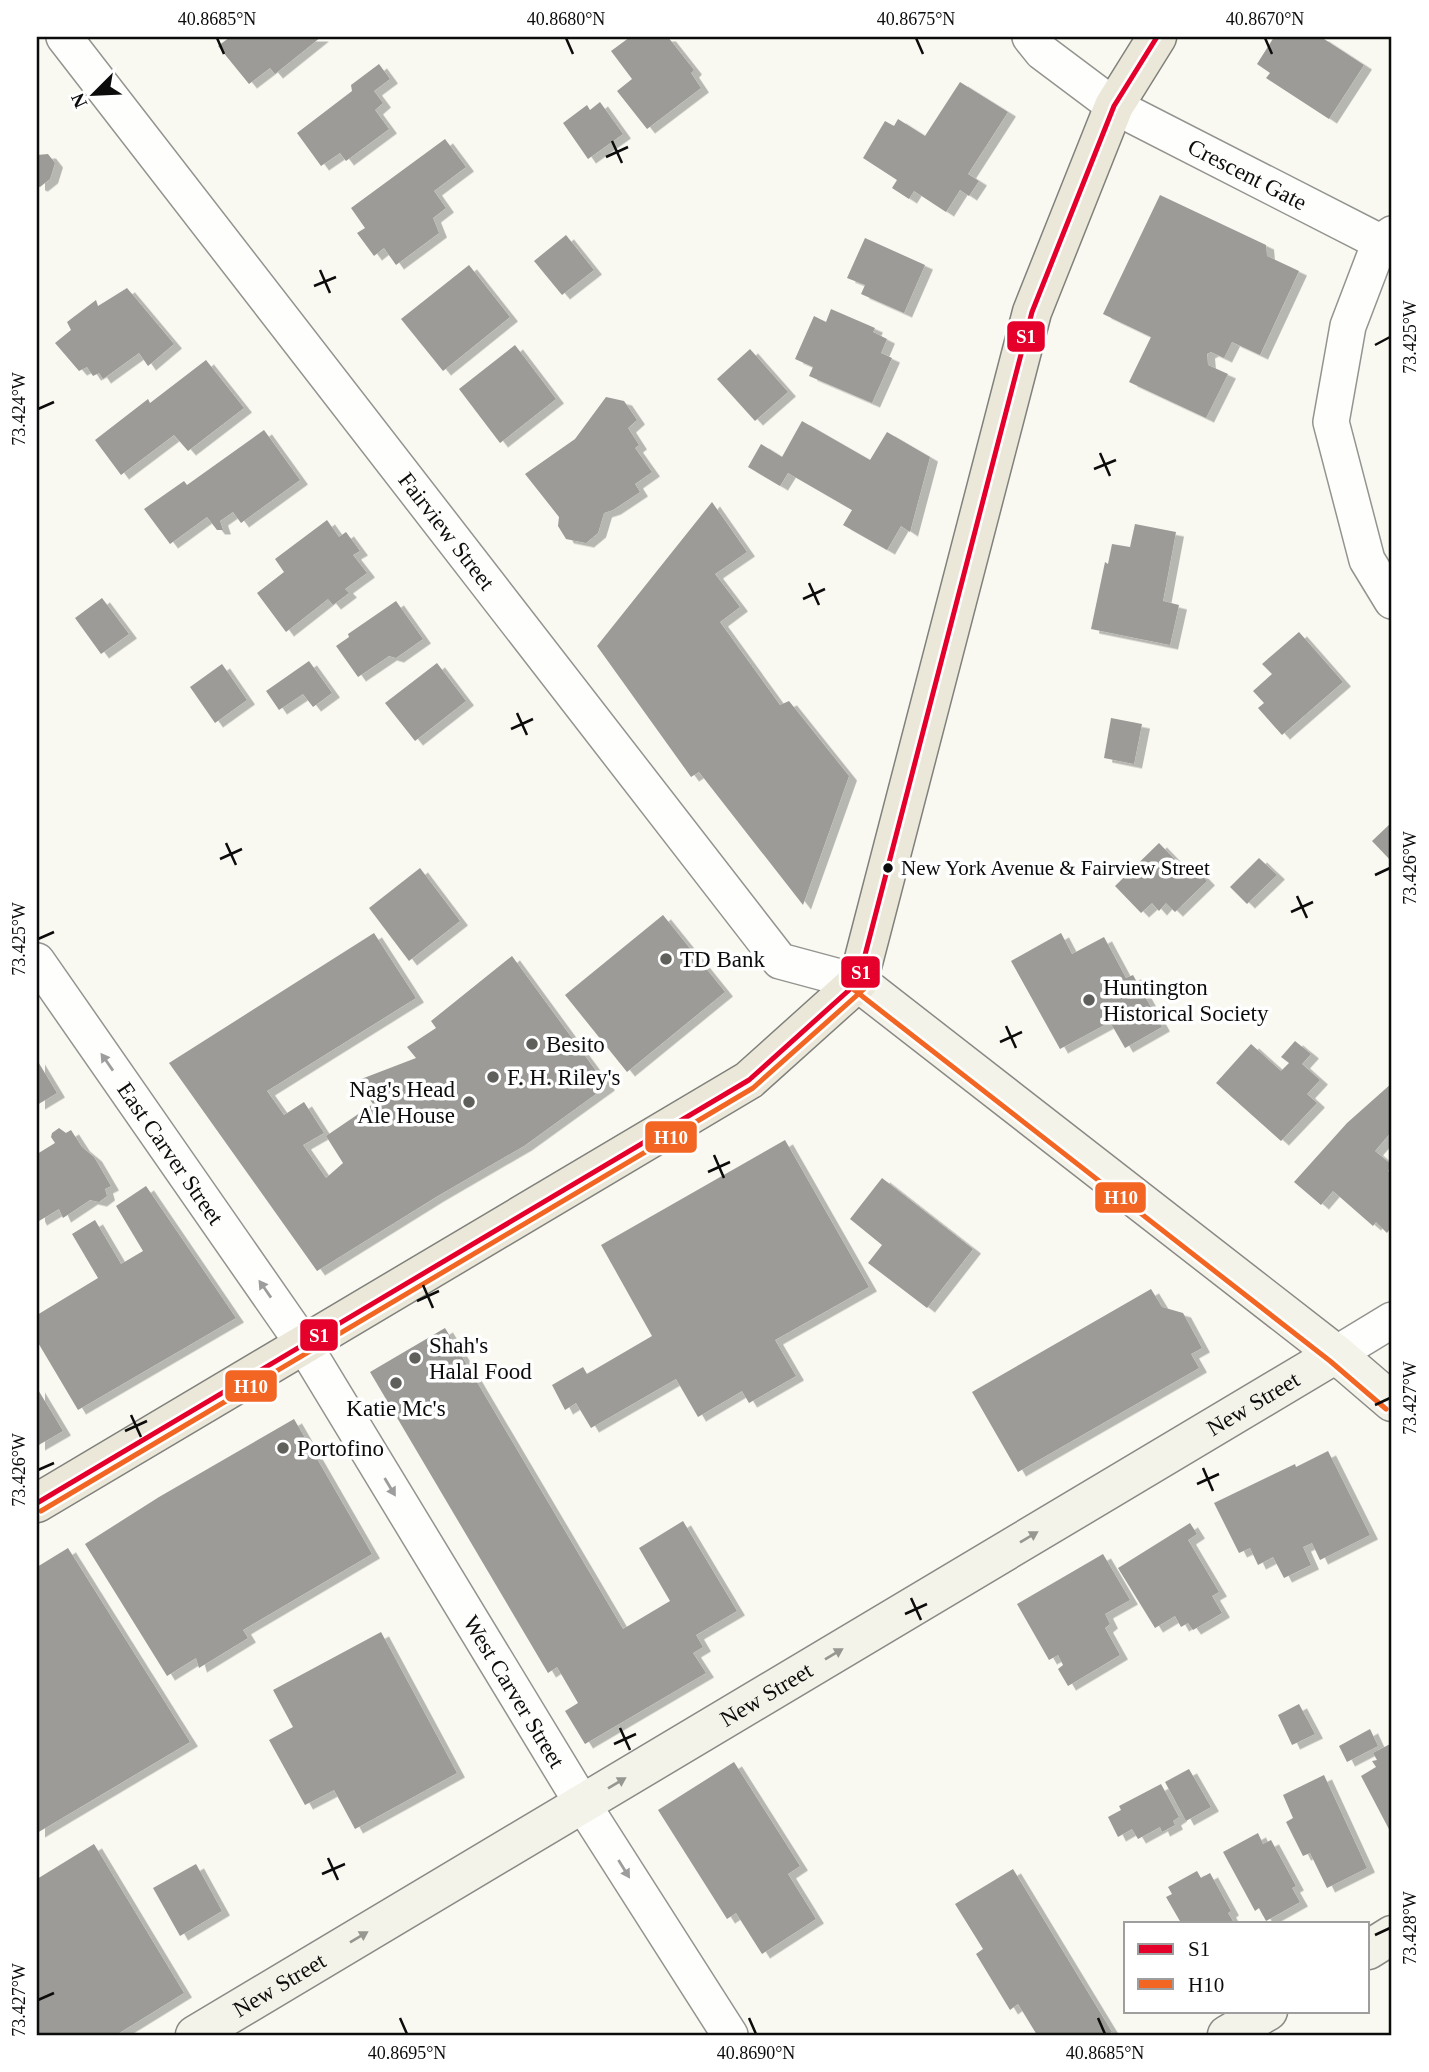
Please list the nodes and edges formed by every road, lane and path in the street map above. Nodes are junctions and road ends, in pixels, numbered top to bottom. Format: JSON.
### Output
{"nodes":[{"id":1,"x":64,"y":37,"type":"edge"},
{"id":2,"x":1030,"y":37,"type":"edge"},
{"id":3,"x":1157,"y":37,"type":"edge"},
{"id":4,"x":1114,"y":106,"type":"junction"},
{"id":5,"x":1386,"y":238,"type":"edge"},
{"id":6,"x":1392,"y":601,"type":"edge"},
{"id":7,"x":37,"y":961,"type":"edge"},
{"id":8,"x":858,"y":982,"type":"junction"},
{"id":9,"x":1392,"y":1320,"type":"edge"},
{"id":10,"x":304,"y":1345,"type":"junction"},
{"id":11,"x":1336,"y":1354,"type":"junction"},
{"id":12,"x":1392,"y":1402,"type":"edge"},
{"id":13,"x":37,"y":1503,"type":"edge"},
{"id":14,"x":582,"y":1803,"type":"junction"},
{"id":15,"x":1392,"y":1935,"type":"edge"},
{"id":16,"x":1370,"y":1949,"type":"edge"},
{"id":17,"x":1266,"y":2012,"type":"edge"},
{"id":18,"x":195,"y":2035,"type":"edge"},
{"id":19,"x":730,"y":2035,"type":"edge"},
{"id":20,"x":1227,"y":2035,"type":"edge"}],
"edges":[{"from":1,"to":8,"type":"street","name":"Fairview Street"},
{"from":2,"to":4,"type":"street","name":"Crescent Gate"},
{"from":3,"to":4,"type":"main road"},
{"from":4,"to":5,"type":"street","name":"Crescent Gate"},
{"from":4,"to":8,"type":"main road"},
{"from":5,"to":6,"type":"street"},
{"from":10,"to":7,"type":"street","name":"East Carver Street","one_way":true},
{"from":8,"to":10,"type":"main road"},
{"from":8,"to":11,"type":"street"},
{"from":9,"to":11,"type":"street"},
{"from":10,"to":13,"type":"main road"},
{"from":10,"to":14,"type":"street","name":"West Carver Street","one_way":true},
{"from":11,"to":12,"type":"street"},
{"from":14,"to":11,"type":"street","name":"New Street","one_way":true},
{"from":18,"to":14,"type":"street","name":"New Street","one_way":true},
{"from":14,"to":19,"type":"street","name":"West Carver Street","one_way":true},
{"from":15,"to":16,"type":"street"},
{"from":17,"to":20,"type":"street"}]}
